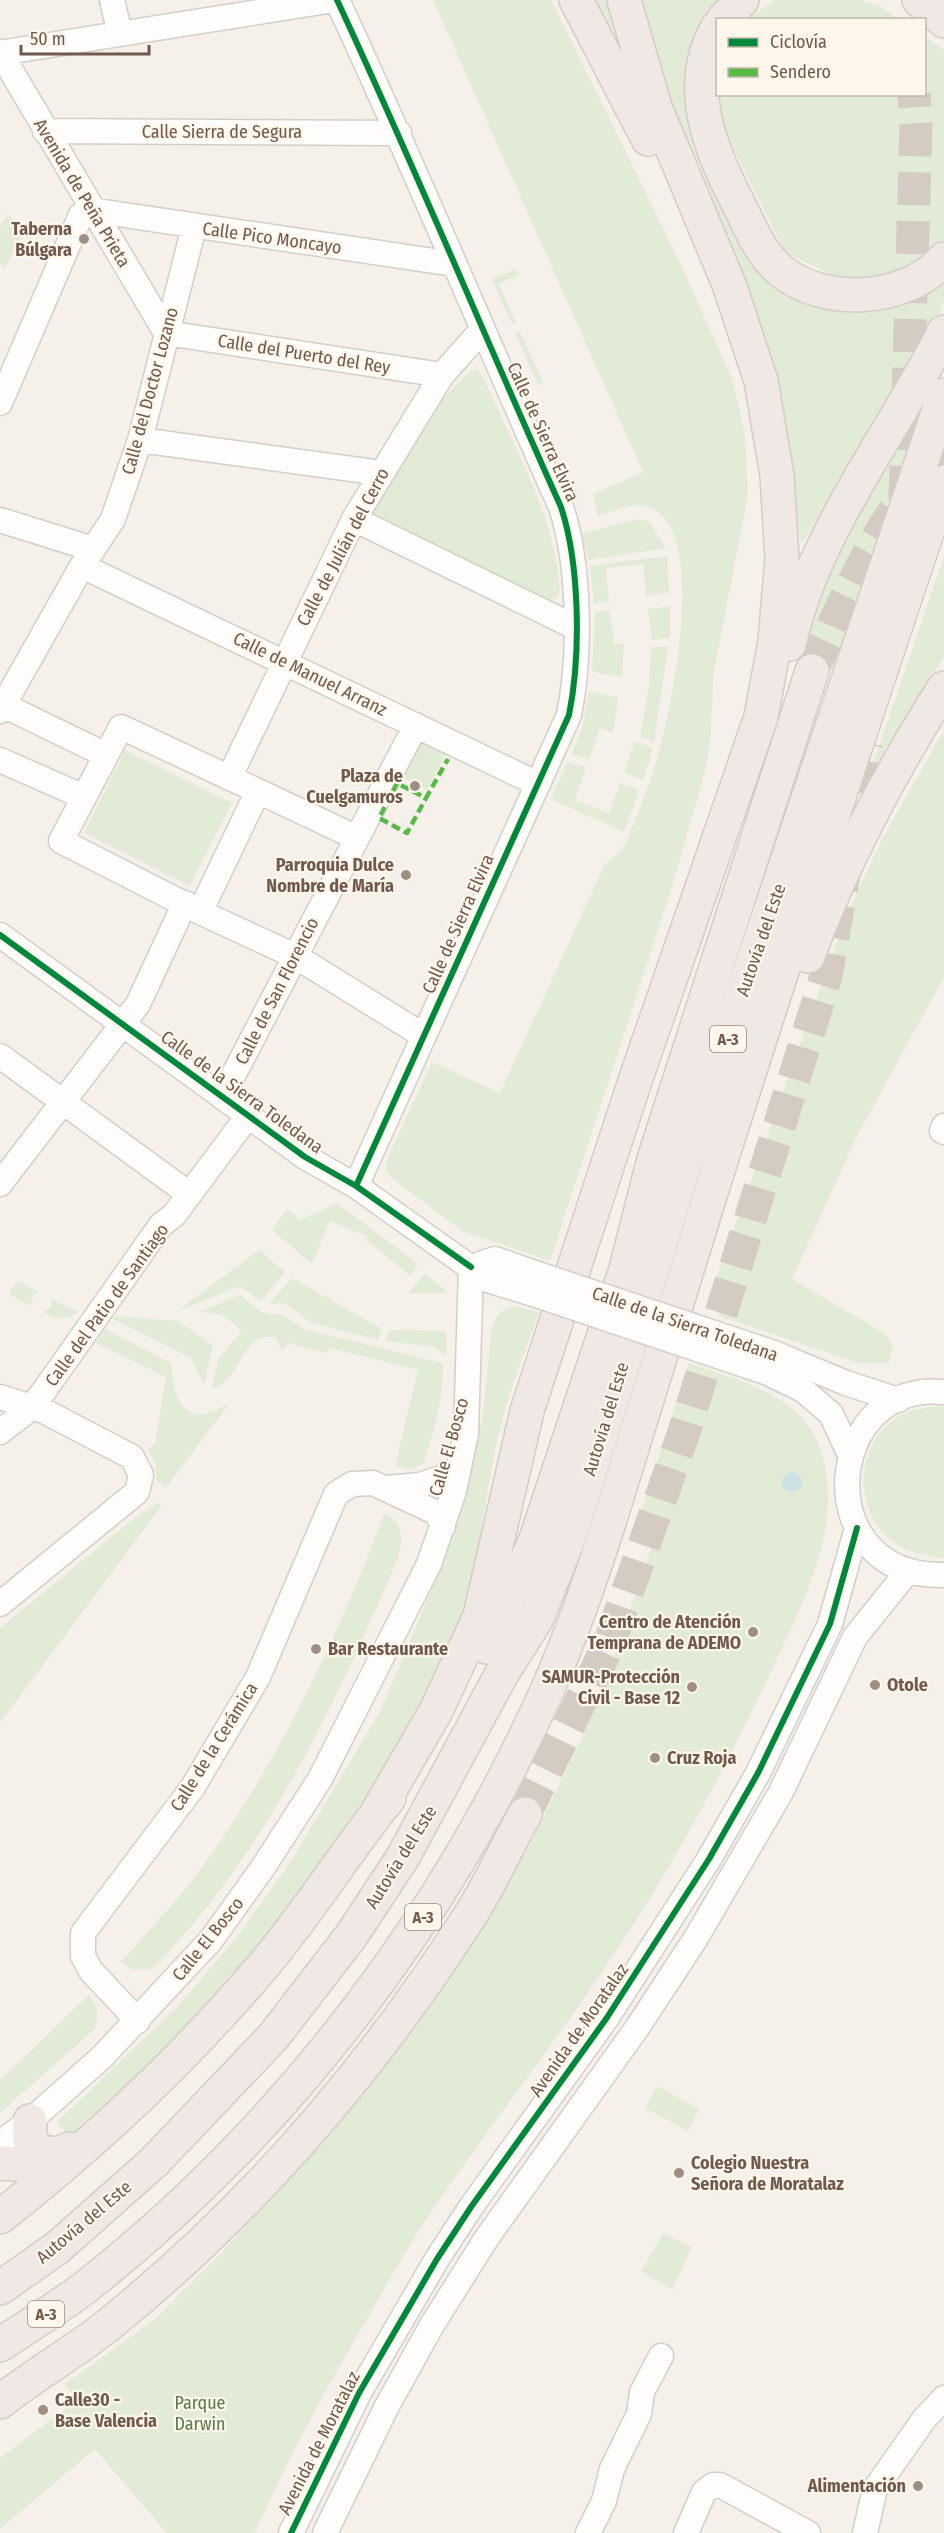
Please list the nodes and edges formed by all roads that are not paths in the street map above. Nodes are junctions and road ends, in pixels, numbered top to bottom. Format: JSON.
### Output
{"nodes":[{"id":1,"x":112,"y":0,"type":"edge"},
{"id":2,"x":335,"y":0,"type":"edge"},
{"id":3,"x":576,"y":0,"type":"edge"},
{"id":4,"x":624,"y":0,"type":"edge"},
{"id":5,"x":742,"y":0,"type":"edge"},
{"id":6,"x":236,"y":8,"type":"edge"},
{"id":7,"x":725,"y":18,"type":"edge"},
{"id":8,"x":716,"y":29,"type":"edge"},
{"id":9,"x":120,"y":34,"type":"junction"},
{"id":10,"x":0,"y":53,"type":"edge"},
{"id":11,"x":45,"y":131,"type":"junction"},
{"id":12,"x":399,"y":133,"type":"junction"},
{"id":13,"x":92,"y":210,"type":"junction"},
{"id":14,"x":194,"y":227,"type":"junction"},
{"id":15,"x":944,"y":259,"type":"edge"},
{"id":16,"x":454,"y":264,"type":"junction"},
{"id":17,"x":481,"y":331,"type":"junction"},
{"id":18,"x":944,"y":332,"type":"edge"},
{"id":19,"x":166,"y":333,"type":"junction"},
{"id":20,"x":442,"y":375,"type":"junction"},
{"id":21,"x":944,"y":395,"type":"edge"},
{"id":22,"x":0,"y":403,"type":"edge"},
{"id":23,"x":140,"y":440,"type":"junction"},
{"id":24,"x":381,"y":472,"type":"junction"},
{"id":25,"x":944,"y":482,"type":"edge"},
{"id":26,"x":354,"y":519,"type":"junction"},
{"id":27,"x":0,"y":520,"type":"edge"},
{"id":28,"x":87,"y":557,"type":"junction"},
{"id":29,"x":577,"y":628,"type":"junction"},
{"id":30,"x":284,"y":661,"type":"junction"},
{"id":31,"x":812,"y":671,"type":"tunnel mouth"},
{"id":32,"x":944,"y":688,"type":"edge"},
{"id":33,"x":1,"y":707,"type":"edge"},
{"id":34,"x":416,"y":725,"type":"junction"},
{"id":35,"x":106,"y":755,"type":"junction"},
{"id":36,"x":0,"y":760,"type":"edge"},
{"id":37,"x":229,"y":778,"type":"junction"},
{"id":38,"x":538,"y":784,"type":"junction"},
{"id":39,"x":258,"y":791,"type":"junction"},
{"id":40,"x":84,"y":797,"type":"junction"},
{"id":41,"x":730,"y":800,"type":"junction"},
{"id":42,"x":357,"y":838,"type":"junction"},
{"id":43,"x":193,"y":908,"type":"junction"},
{"id":44,"x":0,"y":935,"type":"edge"},
{"id":45,"x":295,"y":956,"type":"junction"},
{"id":46,"x":123,"y":1025,"type":"junction"},
{"id":47,"x":424,"y":1036,"type":"junction"},
{"id":48,"x":0,"y":1056,"type":"edge"},
{"id":49,"x":222,"y":1097,"type":"junction"},
{"id":50,"x":65,"y":1101,"type":"junction"},
{"id":51,"x":248,"y":1116,"type":"junction"},
{"id":52,"x":944,"y":1126,"type":"edge"},
{"id":53,"x":944,"y":1132,"type":"edge"},
{"id":54,"x":0,"y":1184,"type":"edge"},
{"id":55,"x":356,"y":1186,"type":"junction"},
{"id":56,"x":189,"y":1194,"type":"junction"},
{"id":57,"x":581,"y":1247,"type":"junction"},
{"id":58,"x":471,"y":1267,"type":"junction"},
{"id":59,"x":623,"y":1278,"type":"junction"},
{"id":60,"x":532,"y":1286,"type":"junction"},
{"id":61,"x":678,"y":1296,"type":"junction"},
{"id":62,"x":471,"y":1335,"type":"junction"},
{"id":63,"x":771,"y":1363,"type":"junction"},
{"id":64,"x":467,"y":1384,"type":"junction"},
{"id":65,"x":944,"y":1392,"type":"edge"},
{"id":66,"x":0,"y":1397,"type":"edge"},
{"id":67,"x":898,"y":1400,"type":"junction"},
{"id":68,"x":31,"y":1408,"type":"junction"},
{"id":69,"x":0,"y":1432,"type":"edge"},
{"id":70,"x":850,"y":1455,"type":"junction"},
{"id":71,"x":441,"y":1478,"type":"junction"},
{"id":72,"x":388,"y":1488,"type":"junction"},
{"id":73,"x":437,"y":1518,"type":"junction"},
{"id":74,"x":857,"y":1528,"type":"junction"},
{"id":75,"x":908,"y":1571,"type":"junction"},
{"id":76,"x":944,"y":1575,"type":"edge"},
{"id":77,"x":0,"y":1604,"type":"edge"},
{"id":78,"x":500,"y":1677,"type":"junction"},
{"id":79,"x":525,"y":1814,"type":"tunnel mouth"},
{"id":80,"x":375,"y":1816,"type":"junction"},
{"id":81,"x":138,"y":2021,"type":"junction"},
{"id":82,"x":140,"y":2097,"type":"junction"},
{"id":83,"x":30,"y":2121,"type":"junction"},
{"id":84,"x":0,"y":2143,"type":"edge"},
{"id":85,"x":70,"y":2149,"type":"junction"},
{"id":86,"x":0,"y":2163,"type":"edge"},
{"id":87,"x":0,"y":2217,"type":"edge"},
{"id":88,"x":93,"y":2282,"type":"junction"},
{"id":89,"x":0,"y":2288,"type":"edge"},
{"id":90,"x":0,"y":2345,"type":"edge"},
{"id":91,"x":661,"y":2356,"type":"dead end"},
{"id":92,"x":2,"y":2392,"type":"edge"},
{"id":93,"x":944,"y":2398,"type":"edge"},
{"id":94,"x":291,"y":2533,"type":"edge"},
{"id":95,"x":325,"y":2533,"type":"edge"},
{"id":96,"x":588,"y":2533,"type":"edge"},
{"id":97,"x":686,"y":2533,"type":"edge"},
{"id":98,"x":808,"y":2533,"type":"edge"},
{"id":99,"x":865,"y":2533,"type":"edge"}],
"edges":[{"from":1,"to":9,"type":"street"},
{"from":2,"to":6,"type":"street"},
{"from":2,"to":12,"type":"street","name":"Calle de Sierra Elvira"},
{"from":3,"to":41,"type":"highway"},
{"from":4,"to":41,"type":"highway"},
{"from":5,"to":7,"type":"highway"},
{"from":6,"to":9,"type":"street"},
{"from":8,"to":15,"type":"highway"},
{"from":9,"to":10,"type":"street"},
{"from":10,"to":11,"type":"street","name":"Avenida de Peña Prieta"},
{"from":11,"to":12,"type":"street","name":"Calle Sierra de Segura"},
{"from":11,"to":13,"type":"street","name":"Avenida de Peña Prieta"},
{"from":12,"to":16,"type":"street","name":"Calle de Sierra Elvira"},
{"from":13,"to":14,"type":"street","name":"Calle Pico Moncayo"},
{"from":13,"to":19,"type":"street","name":"Avenida de Peña Prieta"},
{"from":13,"to":22,"type":"street"},
{"from":14,"to":16,"type":"street","name":"Calle Pico Moncayo"},
{"from":14,"to":19,"type":"street","name":"Calle del Doctor Lozano"},
{"from":16,"to":17,"type":"street","name":"Calle de Sierra Elvira"},
{"from":17,"to":20,"type":"street","name":"Calle de Julián del Cerro"},
{"from":17,"to":29,"type":"street","name":"Calle de Sierra Elvira"},
{"from":18,"to":57,"type":"highway"},
{"from":19,"to":20,"type":"street","name":"Calle del Puerto del Rey"},
{"from":19,"to":23,"type":"street","name":"Calle del Doctor Lozano"},
{"from":20,"to":24,"type":"street","name":"Calle de Julián del Cerro"},
{"from":21,"to":78,"type":"highway","name":"Autovía del Este","number":"A-3"},
{"from":23,"to":24,"type":"street"},
{"from":23,"to":28,"type":"street","name":"Calle del Doctor Lozano"},
{"from":24,"to":26,"type":"street","name":"Calle de Julián del Cerro"},
{"from":25,"to":61,"type":"highway","name":"Autovía del Este","number":"A-3"},
{"from":26,"to":29,"type":"street"},
{"from":26,"to":30,"type":"street","name":"Calle de Julián del Cerro"},
{"from":27,"to":28,"type":"street","name":"Calle de Manuel Arranz"},
{"from":28,"to":30,"type":"street","name":"Calle de Manuel Arranz"},
{"from":28,"to":33,"type":"street","name":"Calle del Doctor Lozano"},
{"from":29,"to":38,"type":"street","name":"Calle de Sierra Elvira"},
{"from":30,"to":34,"type":"street","name":"Calle de Manuel Arranz"},
{"from":30,"to":37,"type":"street","name":"Calle de Julián del Cerro"},
{"from":31,"to":59,"type":"highway"},
{"from":32,"to":61,"type":"highway"},
{"from":33,"to":35,"type":"street"},
{"from":34,"to":38,"type":"street","name":"Calle de Manuel Arranz"},
{"from":34,"to":42,"type":"street","name":"Calle de San Florencio"},
{"from":35,"to":37,"type":"street"},
{"from":35,"to":40,"type":"street"},
{"from":36,"to":40,"type":"street"},
{"from":37,"to":39,"type":"street"},
{"from":38,"to":47,"type":"street","name":"Calle de Sierra Elvira"},
{"from":39,"to":42,"type":"street"},
{"from":39,"to":43,"type":"street"},
{"from":40,"to":43,"type":"street"},
{"from":41,"to":57,"type":"highway"},
{"from":42,"to":45,"type":"street","name":"Calle de San Florencio"},
{"from":43,"to":45,"type":"street"},
{"from":43,"to":46,"type":"street"},
{"from":44,"to":46,"type":"street","name":"Calle de la Sierra Toledana"},
{"from":45,"to":47,"type":"street"},
{"from":45,"to":49,"type":"street","name":"Calle de San Florencio"},
{"from":46,"to":49,"type":"street","name":"Calle de la Sierra Toledana"},
{"from":46,"to":50,"type":"street"},
{"from":47,"to":55,"type":"street","name":"Calle de Sierra Elvira"},
{"from":48,"to":50,"type":"street"},
{"from":49,"to":51,"type":"street","name":"Calle de la Sierra Toledana"},
{"from":50,"to":54,"type":"street"},
{"from":50,"to":56,"type":"street"},
{"from":51,"to":55,"type":"street","name":"Calle de la Sierra Toledana"},
{"from":51,"to":56,"type":"street","name":"Calle del Patio de Santiago"},
{"from":52,"to":53,"type":"street"},
{"from":55,"to":58,"type":"street","name":"Calle de la Sierra Toledana"},
{"from":56,"to":68,"type":"street","name":"Calle del Patio de Santiago"},
{"from":57,"to":80,"type":"highway"},
{"from":58,"to":60,"type":"street","name":"Calle de la Sierra Toledana"},
{"from":58,"to":62,"type":"street","name":"Calle El Bosco"},
{"from":59,"to":78,"type":"highway"},
{"from":59,"to":80,"type":"highway"},
{"from":60,"to":62,"type":"street","name":"Calle El Bosco"},
{"from":60,"to":63,"type":"street","name":"Calle de la Sierra Toledana","bridge":true},
{"from":61,"to":88,"type":"highway","name":"Autovía del Este","number":"A-3"},
{"from":62,"to":64,"type":"street","name":"Calle El Bosco"},
{"from":63,"to":67,"type":"street","name":"Calle de la Sierra Toledana"},
{"from":63,"to":70,"type":"street","name":"Calle de la Sierra Toledana"},
{"from":64,"to":71,"type":"street","name":"Calle El Bosco"},
{"from":64,"to":73,"type":"street","name":"Calle El Bosco"},
{"from":65,"to":67,"type":"street"},
{"from":66,"to":68,"type":"street"},
{"from":67,"to":70,"type":"street"},
{"from":68,"to":69,"type":"street","name":"Calle del Patio de Santiago"},
{"from":68,"to":77,"type":"street"},
{"from":70,"to":74,"type":"street"},
{"from":71,"to":72,"type":"street","name":"Calle de la Cerámica"},
{"from":71,"to":73,"type":"street","name":"Calle El Bosco"},
{"from":72,"to":73,"type":"street","name":"Calle de la Cerámica"},
{"from":72,"to":81,"type":"street","name":"Calle de la Cerámica"},
{"from":73,"to":81,"type":"street","name":"Calle El Bosco"},
{"from":74,"to":75,"type":"street"},
{"from":74,"to":94,"type":"street","name":"Avenida de Moratalaz"},
{"from":75,"to":76,"type":"street"},
{"from":75,"to":95,"type":"street"},
{"from":78,"to":89,"type":"highway","name":"Autovía del Este","number":"A-3"},
{"from":79,"to":92,"type":"highway"},
{"from":80,"to":82,"type":"highway"},
{"from":81,"to":83,"type":"street","name":"Calle El Bosco"},
{"from":82,"to":85,"type":"highway"},
{"from":82,"to":87,"type":"highway"},
{"from":83,"to":84,"type":"street","name":"Calle El Bosco"},
{"from":83,"to":85,"type":"highway"},
{"from":85,"to":86,"type":"highway"},
{"from":88,"to":90,"type":"highway","name":"Autovía del Este","number":"A-3"},
{"from":88,"to":92,"type":"highway"},
{"from":91,"to":96,"type":"street"},
{"from":93,"to":99,"type":"street"},
{"from":97,"to":98,"type":"street"}]}
